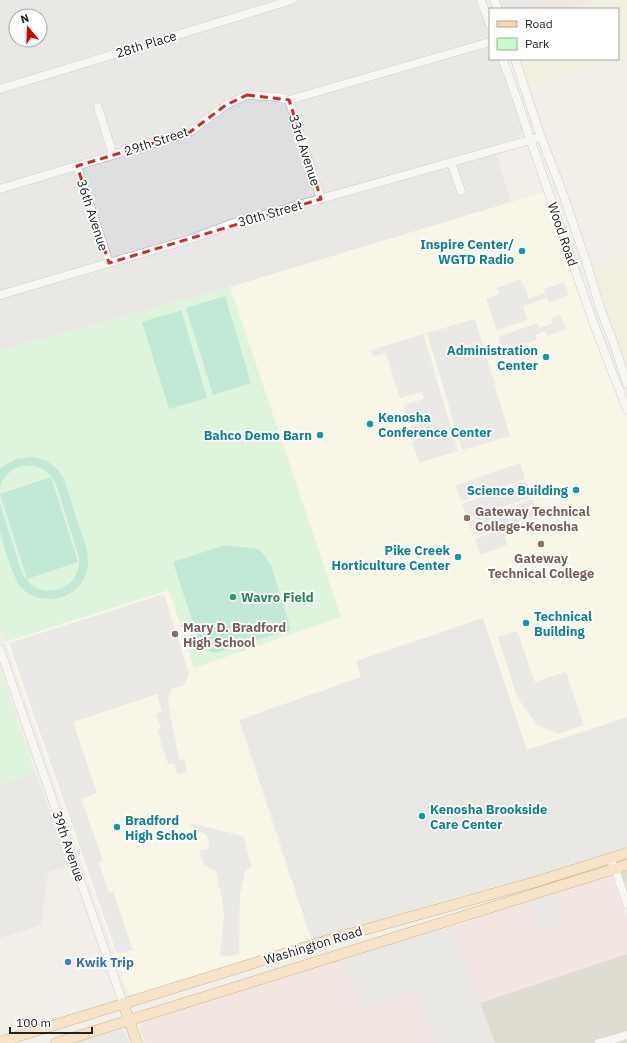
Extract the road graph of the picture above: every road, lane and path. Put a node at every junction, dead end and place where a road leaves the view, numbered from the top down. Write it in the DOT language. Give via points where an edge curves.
graph roads {
  1 [pos="292,0"];
  2 [pos="482,0"];
  3 [pos="489,22"];
  4 [pos="489,42"];
  5 [pos="502,60"];
  6 [pos="515,60"];
  7 [pos="0,89"];
  8 [pos="289,100"];
  9 [pos="98,107"];
  10 [pos="541,137"];
  11 [pos="530,140"];
  12 [pos="113,155"];
  13 [pos="451,162"];
  14 [pos="77,166"];
  15 [pos="0,189"];
  16 [pos="461,191"];
  17 [pos="321,199"];
  18 [pos="109,263"];
  19 [pos="0,295"];
  20 [pos="627,384"];
  21 [pos="627,409"];
  22 [pos="0,649"];
  23 [pos="627,854"];
  24 [pos="610,859"];
  25 [pos="627,865"];
  26 [pos="615,869"];
  27 [pos="574,870"];
  28 [pos="578,881"];
  29 [pos="627,904"];
  30 [pos="229,971"];
  31 [pos="190,1001"];
  32 [pos="123,1003"];
  33 [pos="129,1020"];
  34 [pos="627,1035"];
  35 [pos="0,1042"];
  36 [pos="56,1043"];
  37 [pos="137,1043"];
  38 [pos="600,1043"];
  1 -- 7 [label="street, 28th Place"];
  2 -- 3 [label="street"];
  4 -- 8 [label="street, 29th Street"];
  5 -- 11 [label="street, Wood Road" via="520,103"];
  6 -- 10 [label="street, Wood Road"];
  8 -- 12 [label="street, 29th Street" via="248,95 226,105 190,132"];
  8 -- 17 [label="street, 33rd Avenue"];
  9 -- 12 [label="street"];
  10 -- 11 [label="street, 30th Street"];
  10 -- 20 [label="street, Wood Road" via="562,191"];
  11 -- 13 [label="street, 30th Street"];
  11 -- 21 [label="street, Wood Road"];
  12 -- 14 [label="street, 29th Street"];
  13 -- 16 [label="street"];
  13 -- 17 [label="street, 30th Street"];
  14 -- 15 [label="street, 29th Street"];
  14 -- 18 [label="street, 36th Avenue"];
  17 -- 18 [label="street, 30th Street"];
  18 -- 19 [label="street, 30th Street"];
  22 -- 32 [label="street, 39th Avenue"];
  23 -- 24 [label="main road, Washington Road"];
  24 -- 26 [label="street"];
  24 -- 27 [label="main road, Washington Road"];
  25 -- 26 [label="main road, Washington Road"];
  26 -- 28 [label="main road, Washington Road"];
  26 -- 29 [label="street"];
  27 -- 28 [label="main road"];
  27 -- 30 [label="main road, Washington Road" via="430,910"];
  28 -- 31 [label="main road, Washington Road"];
  30 -- 31 [label="main road" via="231,977 228,983 201,992"];
  30 -- 32 [label="main road, Washington Road"];
  31 -- 33 [label="main road, Washington Road"];
  32 -- 33 [label="main road, 39th Avenue"];
  32 -- 35 [label="main road, Washington Road"];
  33 -- 36 [label="main road, Washington Road"];
  33 -- 37 [label="main road, 39th Avenue"];
  34 -- 38 [label="street"];
}
